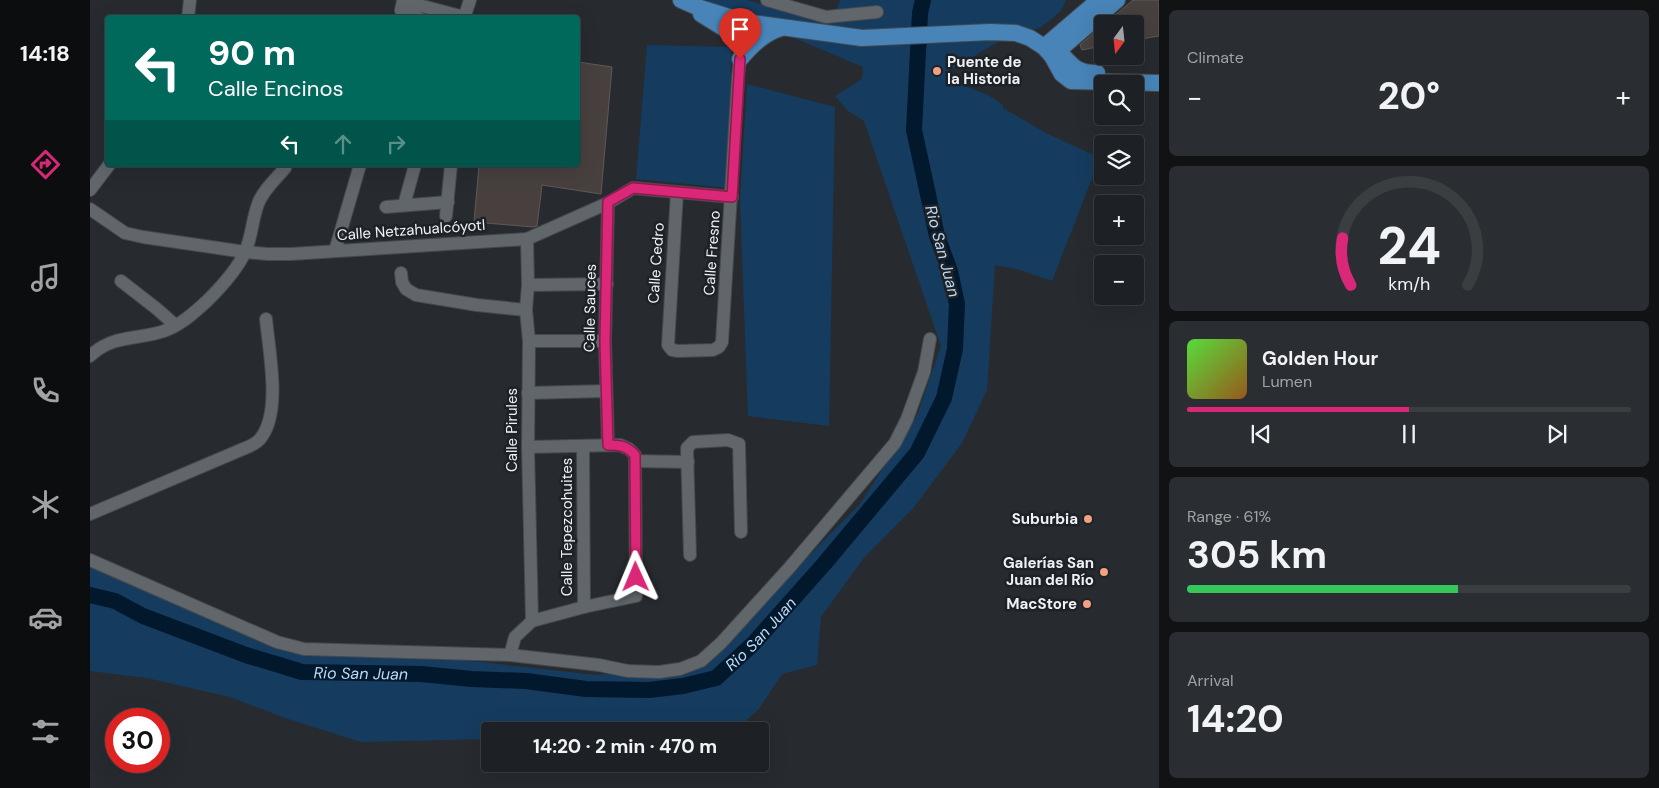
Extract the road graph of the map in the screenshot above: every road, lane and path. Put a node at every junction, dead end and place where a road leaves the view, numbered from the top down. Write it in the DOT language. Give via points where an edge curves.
graph roads {
  1 [pos="190,0"];
  2 [pos="470,0"];
  3 [pos="688,0"];
  4 [pos="767,0"];
  5 [pos="1099,0"];
  6 [pos="1117,0"];
  7 [pos="877,12"];
  8 [pos="188,15"];
  9 [pos="412,15"];
  10 [pos="451,15"];
  11 [pos="459,15"];
  12 [pos="745,19"];
  13 [pos="781,28"];
  14 [pos="990,30"];
  15 [pos="1032,34"];
  16 [pos="1069,34"];
  17 [pos="861,35"];
  18 [pos="743,40"];
  19 [pos="1052,54"];
  20 [pos="740,59"];
  21 [pos="1159,73"];
  22 [pos="1091,74"];
  23 [pos="1159,83"];
  24 [pos="108,167"];
  25 [pos="284,167"];
  26 [pos="359,167"];
  27 [pos="414,167"];
  28 [pos="451,167"];
  29 [pos="90,190"];
  30 [pos="677,192"];
  31 [pos="732,197"];
  32 [pos="448,202"];
  33 [pos="608,202"];
  34 [pos="404,205"];
  35 [pos="386,207"];
  36 [pos="90,209"];
  37 [pos="446,216"];
  38 [pos="527,239"];
  39 [pos="335,251"];
  40 [pos="245,252"];
  41 [pos="400,273"];
  42 [pos="121,281"];
  43 [pos="607,284"];
  44 [pos="528,285"];
  45 [pos="526,310"];
  46 [pos="266,319"];
  47 [pos="175,325"];
  48 [pos="930,338"];
  49 [pos="528,341"];
  50 [pos="605,341"];
  51 [pos="722,342"];
  52 [pos="90,356"];
  53 [pos="606,391"];
  54 [pos="528,392"];
  55 [pos="608,445"];
  56 [pos="583,446"];
  57 [pos="528,447"];
  58 [pos="635,458"];
  59 [pos="688,462"];
  60 [pos="90,514"];
  61 [pos="742,532"];
  62 [pos="690,555"];
  63 [pos="90,560"];
  64 [pos="584,607"];
  65 [pos="532,621"];
  66 [pos="510,655"];
  1 -- 8 [label="street"];
  2 -- 11 [label="street"];
  3 -- 12 [label="main road"];
  3 -- 18 [label="main road" via="694,11"];
  4 -- 7 [label="street" via="826,17"];
  5 -- 16 [label="main road"];
  6 -- 16 [label="main road"];
  9 -- 10 [label="street" via="401,10 402,1"];
  12 -- 13 [label="main road"];
  12 -- 17 [label="main road"];
  12 -- 18 [label="street, Calle Fresno"];
  13 -- 17 [label="main road"];
  13 -- 20 [label="main road" via="755,43"];
  14 -- 15 [label="main road" via="1020,29"];
  14 -- 17 [label="main road"];
  14 -- 19 [label="main road" via="1030,38"];
  15 -- 16 [label="main road"];
  15 -- 19 [label="main road"];
  16 -- 19 [label="main road"];
  16 -- 22 [label="main road" via="1076,62"];
  18 -- 20 [label="street, Calle Fresno"];
  19 -- 22 [label="main road" via="1081,72"];
  19 -- 23 [label="main road" via="1062,74 1071,81"];
  20 -- 31 [label="street, Calle Fresno"];
  21 -- 22 [label="main road"];
  24 -- 29 [label="street"];
  25 -- 40 [label="street" via="258,204"];
  26 -- 39 [label="street"];
  27 -- 34 [label="street"];
  28 -- 32 [label="street"];
  30 -- 31 [label="street, Calle Netzahualcóyotl"];
  30 -- 33 [label="street, Calle Netzahualcóyotl" via="633,188"];
  30 -- 51 [label="street, Calle Cedro" via="668,345 678,351 713,350"];
  31 -- 51 [label="street, Calle Fresno"];
  32 -- 34 [label="street"];
  32 -- 37 [label="street"];
  33 -- 38 [label="street, Calle Netzahualcóyotl"];
  33 -- 43 [label="street, Calle Sauces"];
  34 -- 35 [label="street"];
  36 -- 40 [label="street, Calle Netzahualcóyotl" via="124,233"];
  38 -- 39 [label="street, Calle Netzahualcóyotl"];
  38 -- 44 [label="street, Calle Pirules"];
  39 -- 40 [label="street, Calle Netzahualcóyotl" via="291,254"];
  40 -- 47 [label="street" via="209,298"];
  41 -- 45 [label="street" via="406,290 416,295"];
  42 -- 47 [label="street"];
  43 -- 44 [label="street"];
  43 -- 50 [label="street, Calle Sauces"];
  44 -- 45 [label="street, Calle Pirules"];
  45 -- 49 [label="street, Calle Pirules"];
  46 -- 60 [label="street" via="273,397 269,424 259,441"];
  47 -- 52 [label="street" via="164,331 108,344"];
  48 -- 66 [label="street" via="924,372 895,443 790,567 701,661 659,672"];
  49 -- 50 [label="street"];
  49 -- 54 [label="street, Calle Pirules"];
  50 -- 53 [label="street, Calle Sauces"];
  53 -- 54 [label="street"];
  53 -- 55 [label="street, Calle Sauces"];
  54 -- 57 [label="street, Calle Pirules"];
  55 -- 56 [label="street"];
  55 -- 58 [label="street" via="629,449"];
  56 -- 57 [label="street"];
  56 -- 64 [label="street, Calle Tepezcohuites"];
  57 -- 65 [label="street, Calle Pirules"];
  58 -- 59 [label="street"];
  58 -- 64 [label="street" via="636,596"];
  59 -- 61 [label="street" via="688,448 693,442 728,440 739,444"];
  59 -- 62 [label="street"];
  63 -- 66 [label="street" via="277,642 304,649"];
  64 -- 65 [label="street"];
  65 -- 66 [label="street" via="515,637"];
}
